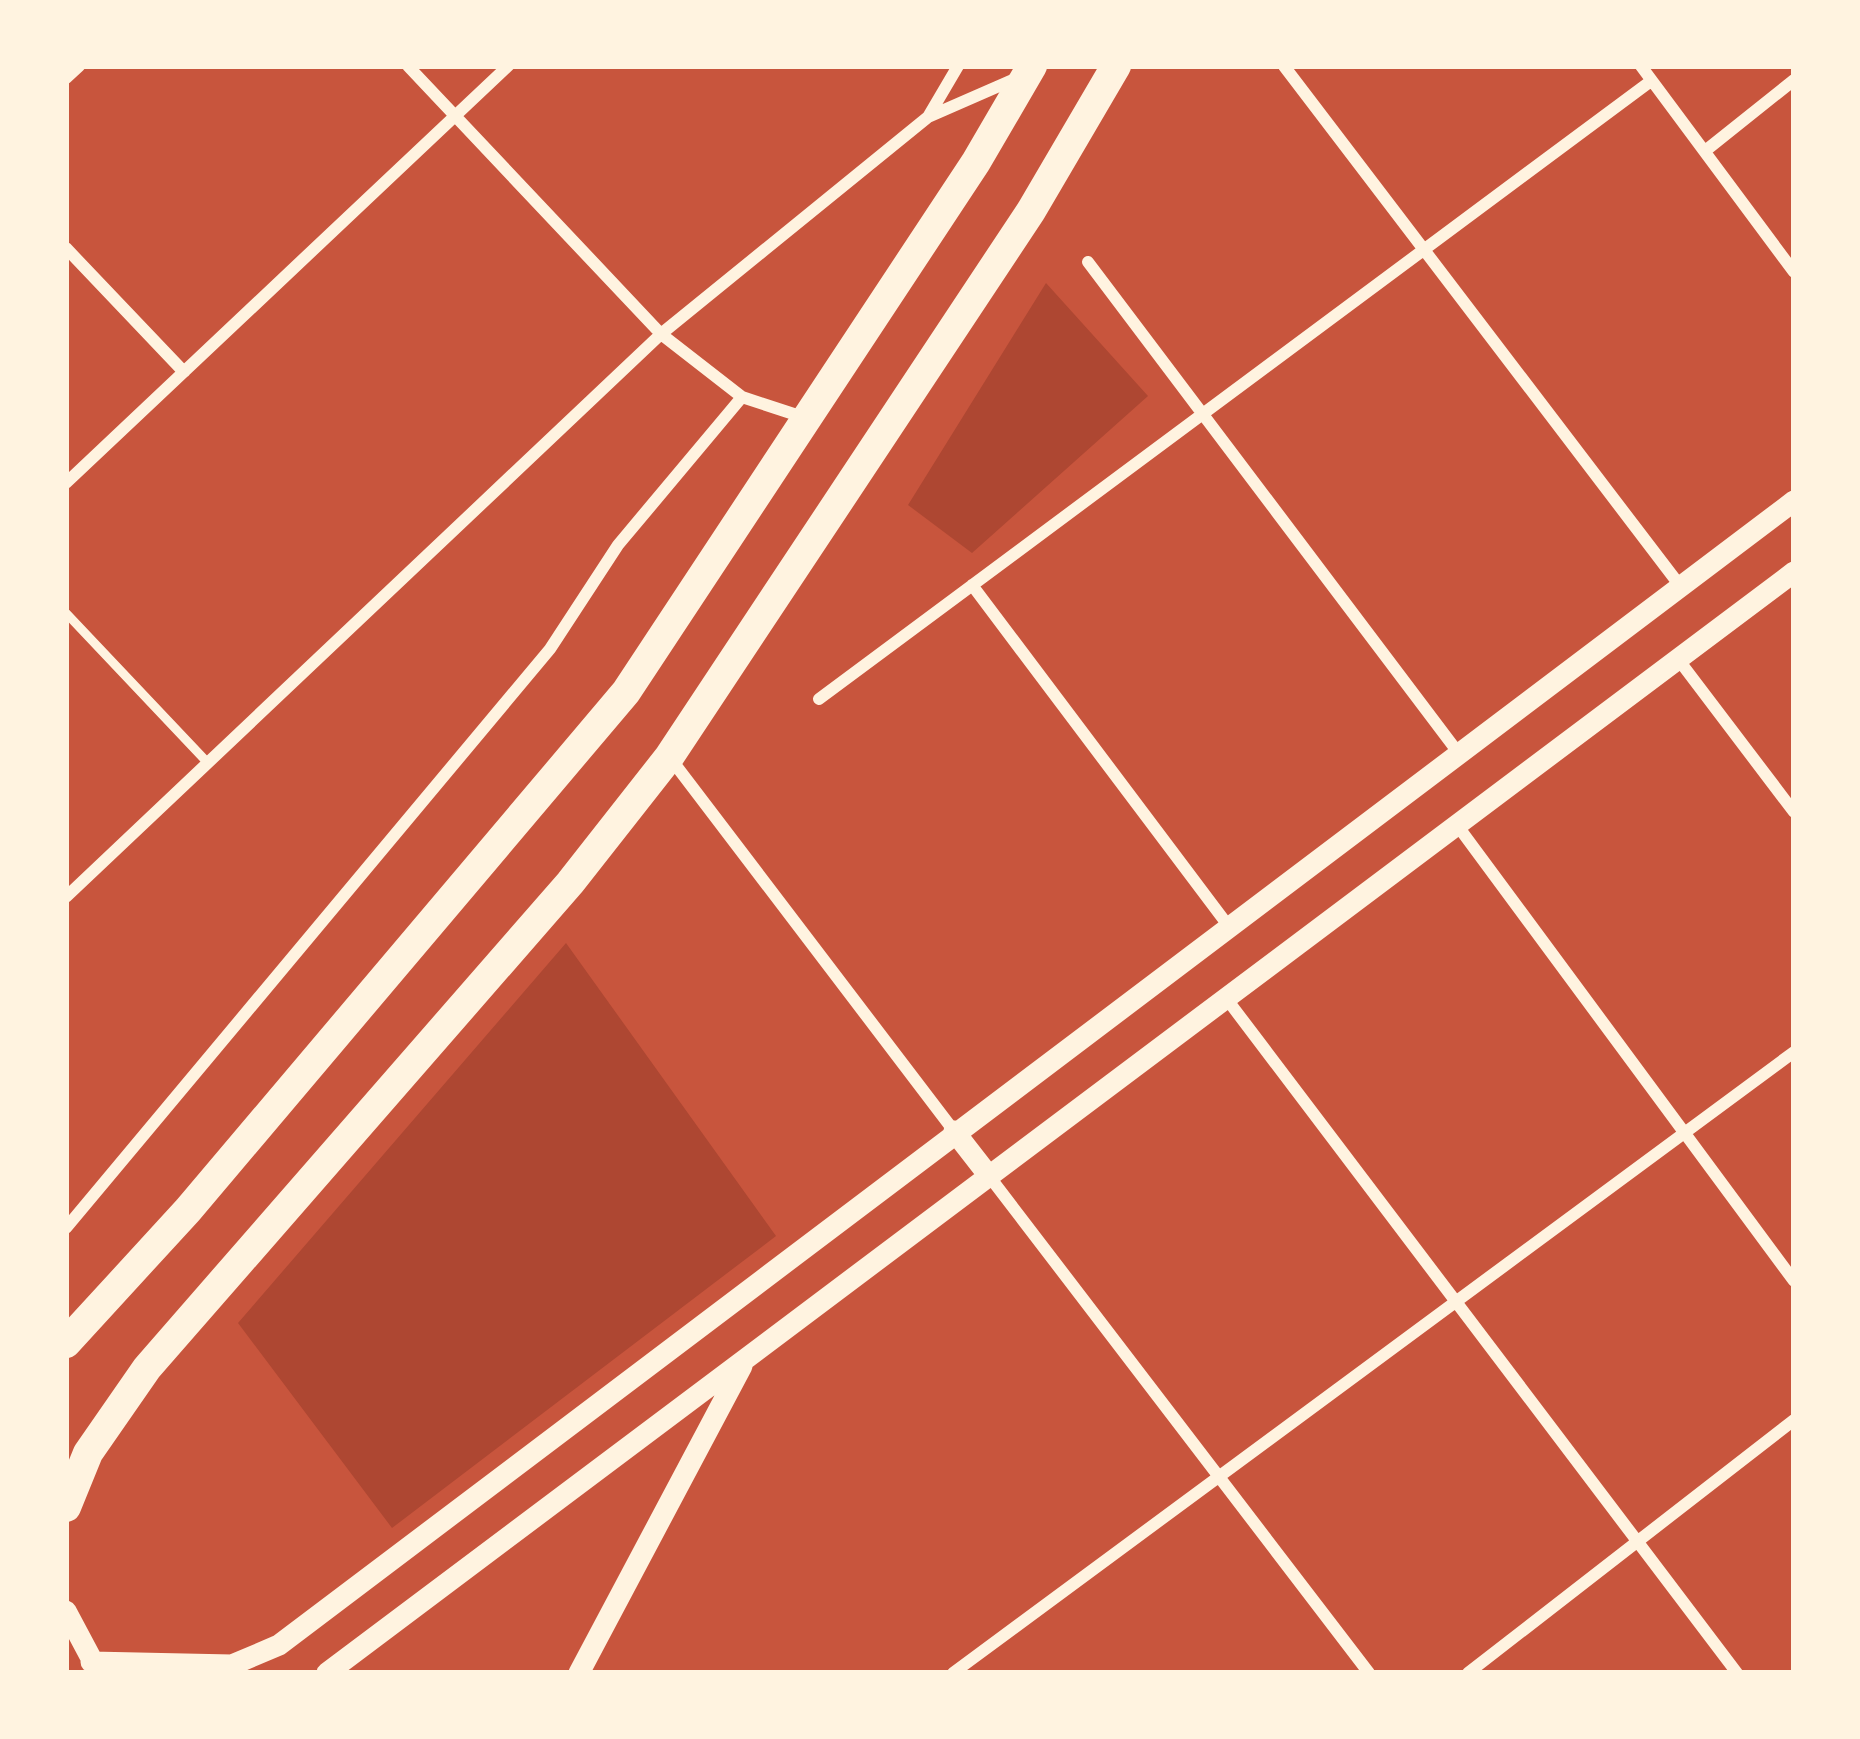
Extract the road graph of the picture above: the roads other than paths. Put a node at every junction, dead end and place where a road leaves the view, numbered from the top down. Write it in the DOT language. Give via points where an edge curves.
graph roads {
  1 [pos="79,66"];
  2 [pos="408,66"];
  3 [pos="508,66"];
  4 [pos="958,66"];
  5 [pos="1116,66"];
  6 [pos="1284,66"];
  7 [pos="1640,66"];
  8 [pos="1029,70"];
  9 [pos="66,78"];
  10 [pos="1794,80"];
  11 [pos="1652,81"];
  12 [pos="455,116"];
  13 [pos="928,117"];
  14 [pos="1705,151"];
  15 [pos="66,248"];
  16 [pos="1424,250"];
  17 [pos="1088,262"];
  18 [pos="1794,272"];
  19 [pos="661,334"];
  20 [pos="184,372"];
  21 [pos="742,397"];
  22 [pos="1203,414"];
  23 [pos="806,418"];
  24 [pos="66,483"];
  25 [pos="1794,502"];
  26 [pos="1794,572"];
  27 [pos="973,585"];
  28 [pos="1681,587"];
  29 [pos="66,613"];
  30 [pos="1678,659"];
  31 [pos="819,699"];
  32 [pos="1460,755"];
  33 [pos="669,757"];
  34 [pos="208,763"];
  35 [pos="1794,812"];
  36 [pos="1457,824"];
  37 [pos="66,897"];
  38 [pos="1231,928"];
  39 [pos="1226,998"];
  40 [pos="1794,1052"];
  41 [pos="953,1131"];
  42 [pos="1686,1134"];
  43 [pos="989,1176"];
  44 [pos="66,1228"];
  45 [pos="1794,1281"];
  46 [pos="1456,1302"];
  47 [pos="66,1343"];
  48 [pos="745,1360"];
  49 [pos="1794,1420"];
  50 [pos="1220,1477"];
  51 [pos="66,1507"];
  52 [pos="1637,1541"];
  53 [pos="66,1611"];
  54 [pos="95,1668"];
  55 [pos="327,1673"];
  56 [pos="579,1673"];
  57 [pos="953,1673"];
  58 [pos="1370,1673"];
  59 [pos="1468,1673"];
  60 [pos="1737,1673"];
  1 -- 9 [label="street"];
  2 -- 12 [label="street"];
  3 -- 12 [label="street"];
  4 -- 13 [label="street"];
  5 -- 33 [label="main road" via="1031,211"];
  6 -- 16 [label="street"];
  7 -- 11 [label="street"];
  8 -- 13 [label="street"];
  8 -- 23 [label="main road"];
  10 -- 14 [label="street"];
  11 -- 14 [label="street"];
  11 -- 16 [label="street"];
  12 -- 19 [label="street"];
  12 -- 20 [label="street"];
  13 -- 19 [label="street"];
  14 -- 18 [label="street"];
  15 -- 20 [label="street"];
  16 -- 22 [label="street"];
  16 -- 28 [label="street"];
  17 -- 22 [label="street"];
  19 -- 21 [label="street"];
  19 -- 34 [label="street"];
  20 -- 24 [label="street"];
  21 -- 23 [label="street"];
  21 -- 44 [label="street" via="618,545 550,649"];
  22 -- 27 [label="street"];
  22 -- 32 [label="street"];
  23 -- 47 [label="main road" via="626,692"];
  25 -- 28 [label="street"];
  26 -- 30 [label="street"];
  27 -- 31 [label="street"];
  27 -- 38 [label="street"];
  28 -- 32 [label="street"];
  29 -- 34 [label="lane"];
  30 -- 35 [label="street"];
  30 -- 36 [label="street"];
  32 -- 38 [label="street"];
  33 -- 41 [label="street"];
  33 -- 51 [label="main road" via="570,883 147,1368 88,1453"];
  34 -- 37 [label="street"];
  36 -- 39 [label="street"];
  36 -- 42 [label="street"];
  38 -- 41 [label="street"];
  39 -- 43 [label="street"];
  39 -- 46 [label="street"];
  40 -- 42 [label="street"];
  41 -- 43 [label="street"];
  41 -- 54 [label="street" via="279,1645 232,1665"];
  42 -- 45 [label="street"];
  42 -- 46 [label="street"];
  43 -- 48 [label="street"];
  43 -- 50 [label="street"];
  46 -- 50 [label="street"];
  46 -- 52 [label="street"];
  48 -- 55 [label="street"];
  48 -- 56 [label="street"];
  49 -- 52 [label="street"];
  50 -- 57 [label="street"];
  50 -- 58 [label="street"];
  52 -- 59 [label="street"];
  52 -- 60 [label="street"];
  53 -- 54 [label="street"];
}
